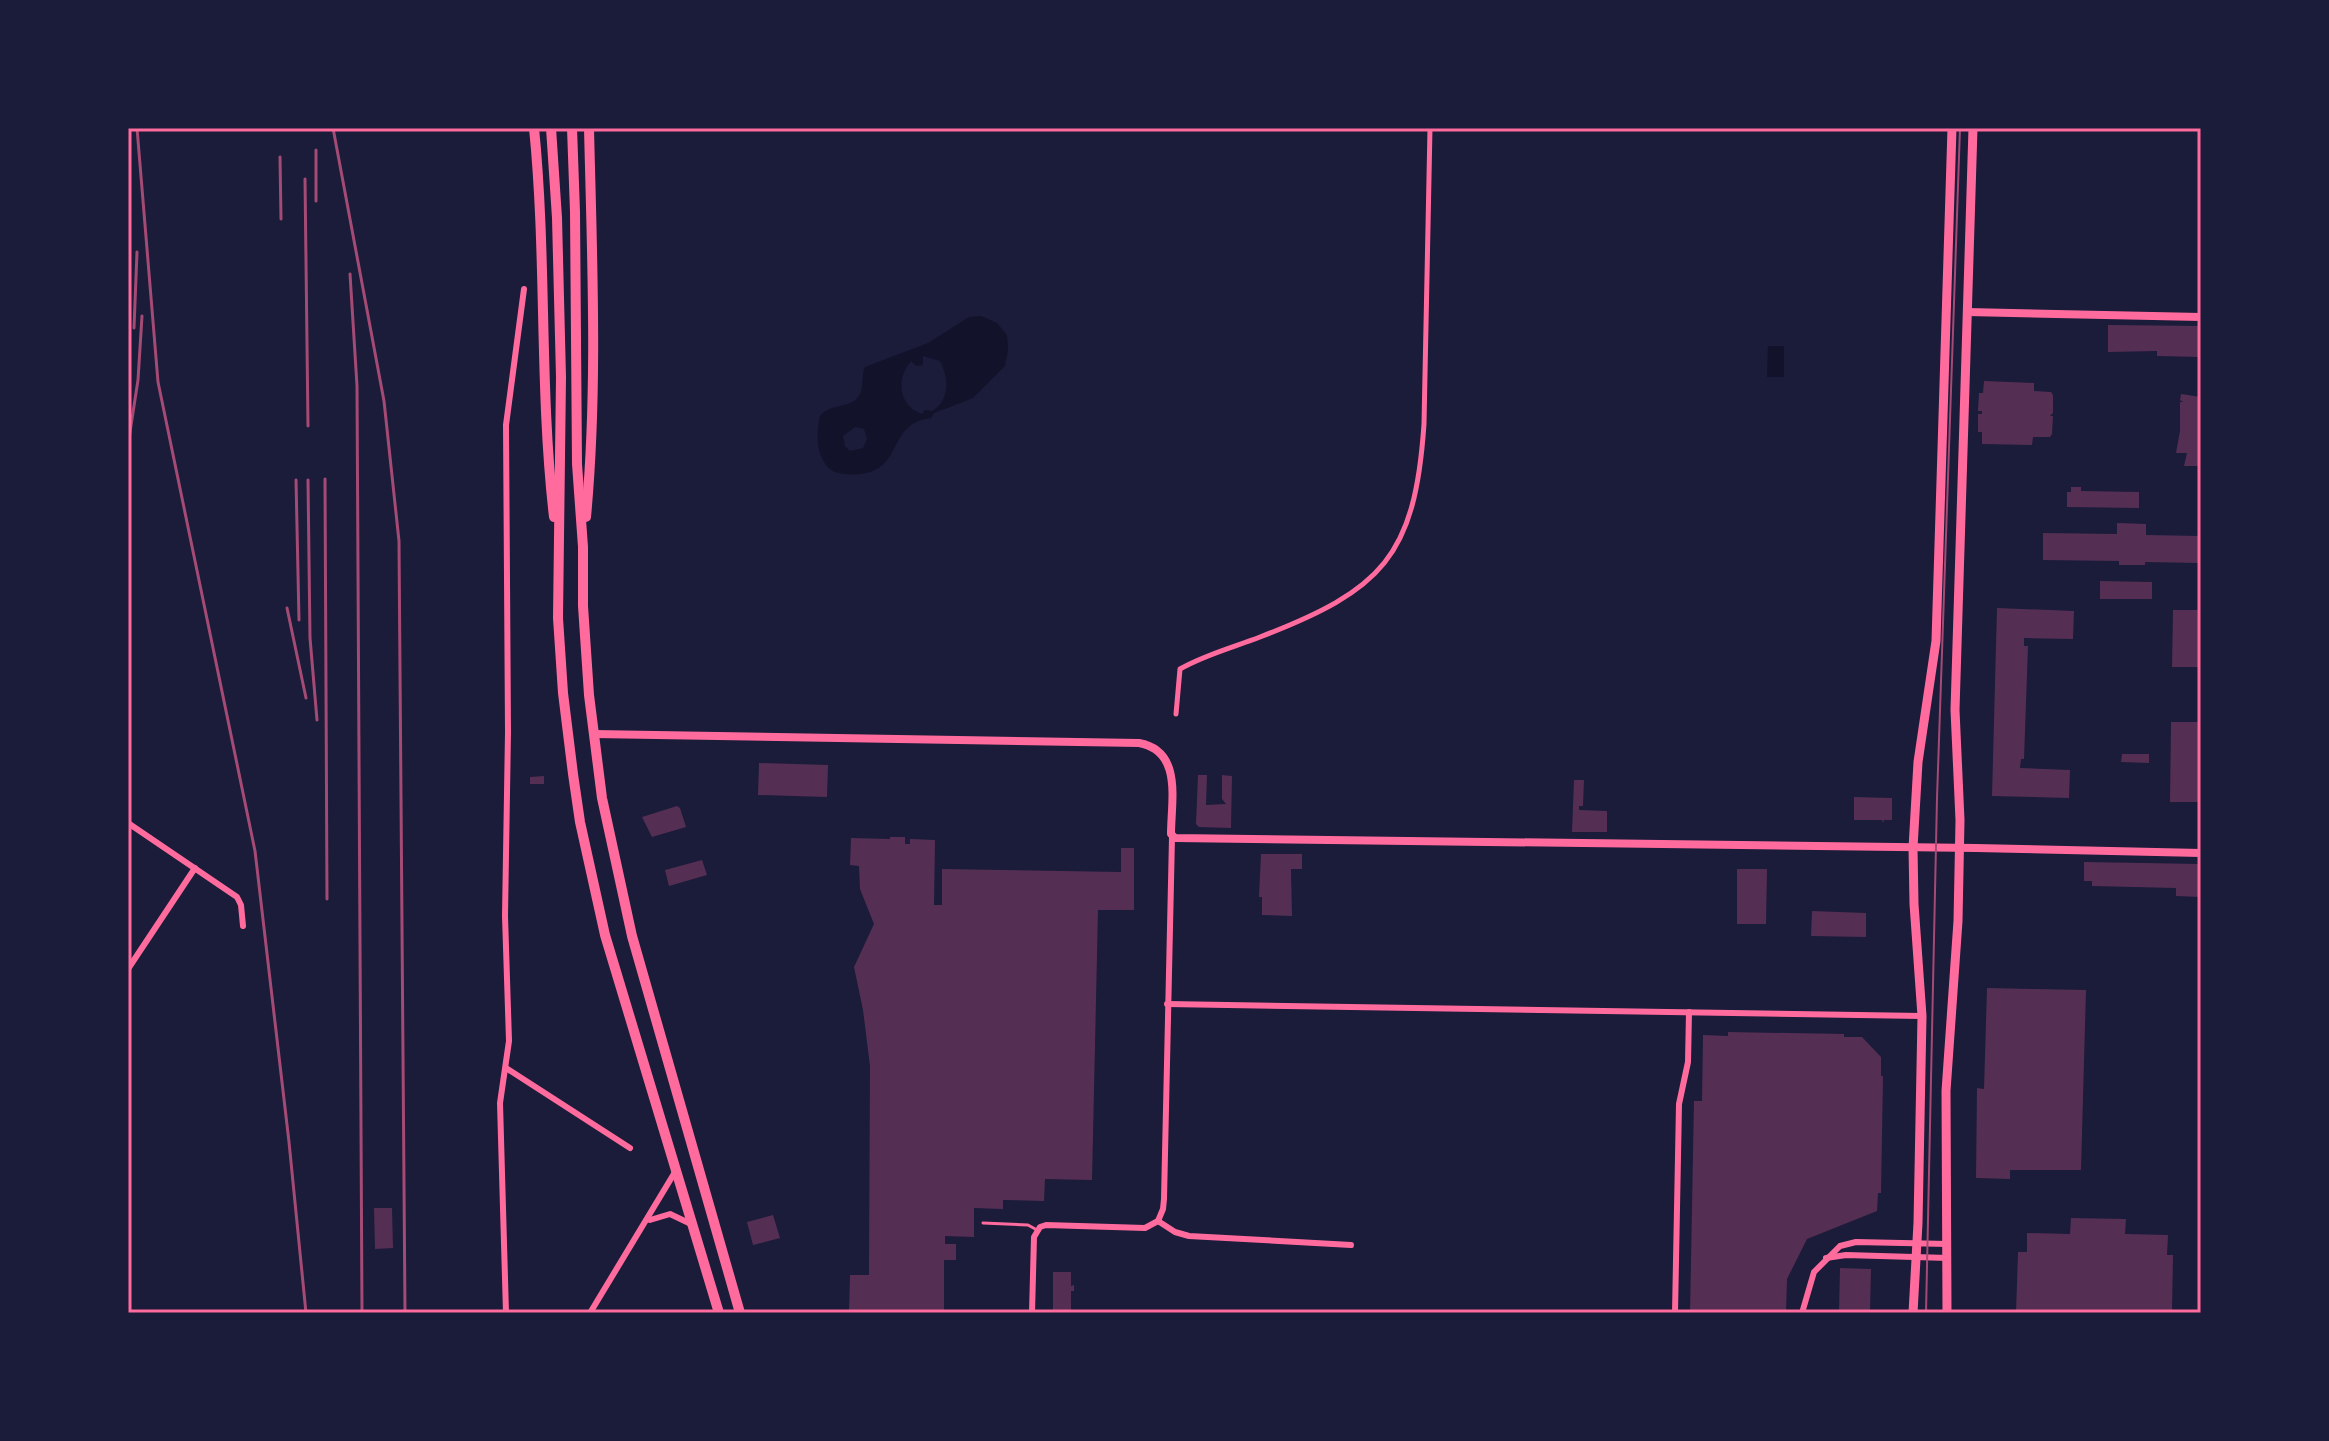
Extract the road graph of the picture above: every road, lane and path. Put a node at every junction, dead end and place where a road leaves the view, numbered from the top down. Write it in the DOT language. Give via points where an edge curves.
graph roads {
  1 [pos="534,128"];
  2 [pos="589,128"];
  3 [pos="1430,128"];
  4 [pos="1952,128"];
  5 [pos="1973,128"];
  6 [pos="551,130"];
  7 [pos="572,130"];
  8 [pos="524,289"];
  9 [pos="1967,312"];
  10 [pos="2201,317"];
  11 [pos="557,547"];
  12 [pos="583,547"];
  13 [pos="1176,714"];
  14 [pos="594,734"];
  15 [pos="128,823"];
  16 [pos="1172,837"];
  17 [pos="1913,848"];
  18 [pos="1960,848"];
  19 [pos="2201,853"];
  20 [pos="195,868"];
  21 [pos="243,926"];
  22 [pos="128,969"];
  23 [pos="1167,1004"];
  24 [pos="1689,1012"];
  25 [pos="1922,1016"];
  26 [pos="506,1068"];
  27 [pos="630,1148"];
  28 [pos="676,1168"];
  29 [pos="1158,1221"];
  30 [pos="647,1222"];
  31 [pos="983,1223"];
  32 [pos="694,1227"];
  33 [pos="1037,1230"];
  34 [pos="1917,1243"];
  35 [pos="1948,1244"];
  36 [pos="1351,1245"];
  37 [pos="1826,1258"];
  38 [pos="1916,1258"];
  39 [pos="1948,1258"];
  40 [pos="506,1313"];
  41 [pos="590,1313"];
  42 [pos="719,1313"];
  43 [pos="740,1313"];
  44 [pos="1032,1313"];
  45 [pos="1675,1313"];
  46 [pos="1802,1313"];
  47 [pos="1913,1313"];
  48 [pos="1947,1313"];
  1 -- 11 [label="main road" via="548,468"];
  2 -- 12 [label="main road" via="591,466"];
  3 -- 13 [label="street" via="1424,424 1408,522 1382,567 1353,593 1299,622 1180,669"];
  4 -- 17 [label="main road" via="1936,641 1918,762"];
  5 -- 9 [label="main road"];
  6 -- 11 [label="main road" via="561,377"];
  7 -- 12 [label="main road"];
  8 -- 26 [label="street" via="506,425"];
  9 -- 10 [label="street"];
  9 -- 18 [label="main road" via="1955,710"];
  11 -- 28 [label="main road" via="563,693 580,822 609,948"];
  12 -- 14 [label="main road"];
  14 -- 16 [label="street" via="1139,743 1162,753 1171,772"];
  14 -- 43 [label="main road" via="621,897"];
  15 -- 20 [label="street"];
  16 -- 17 [label="street"];
  16 -- 23 [label="street"];
  17 -- 18 [label="street"];
  17 -- 25 [label="main road"];
  18 -- 19 [label="street"];
  18 -- 35 [label="main road" via="1947,1063"];
  20 -- 21 [label="street" via="237,897"];
  20 -- 22 [label="street"];
  23 -- 24 [label="street"];
  23 -- 29 [label="street" via="1163,1209"];
  24 -- 25 [label="street"];
  24 -- 45 [label="street" via="1688,1062 1679,1104"];
  25 -- 34 [label="main road"];
  26 -- 27 [label="street"];
  26 -- 40 [label="street" via="500,1103"];
  28 -- 30 [label="street"];
  28 -- 32 [label="main road"];
  29 -- 33 [label="street" via="1145,1228 1046,1225"];
  29 -- 36 [label="street" via="1189,1236"];
  30 -- 32 [label="street" via="670,1214"];
  30 -- 41 [label="street"];
  31 -- 33 [label="lane"];
  32 -- 42 [label="main road"];
  33 -- 44 [label="street"];
  34 -- 35 [label="street"];
  34 -- 37 [label="street" via="1847,1243"];
  34 -- 38 [label="main road"];
  35 -- 39 [label="main road"];
  37 -- 38 [label="street"];
  37 -- 46 [label="street" via="1812,1276"];
  38 -- 39 [label="street"];
  38 -- 47 [label="main road"];
  39 -- 48 [label="main road"];
}
